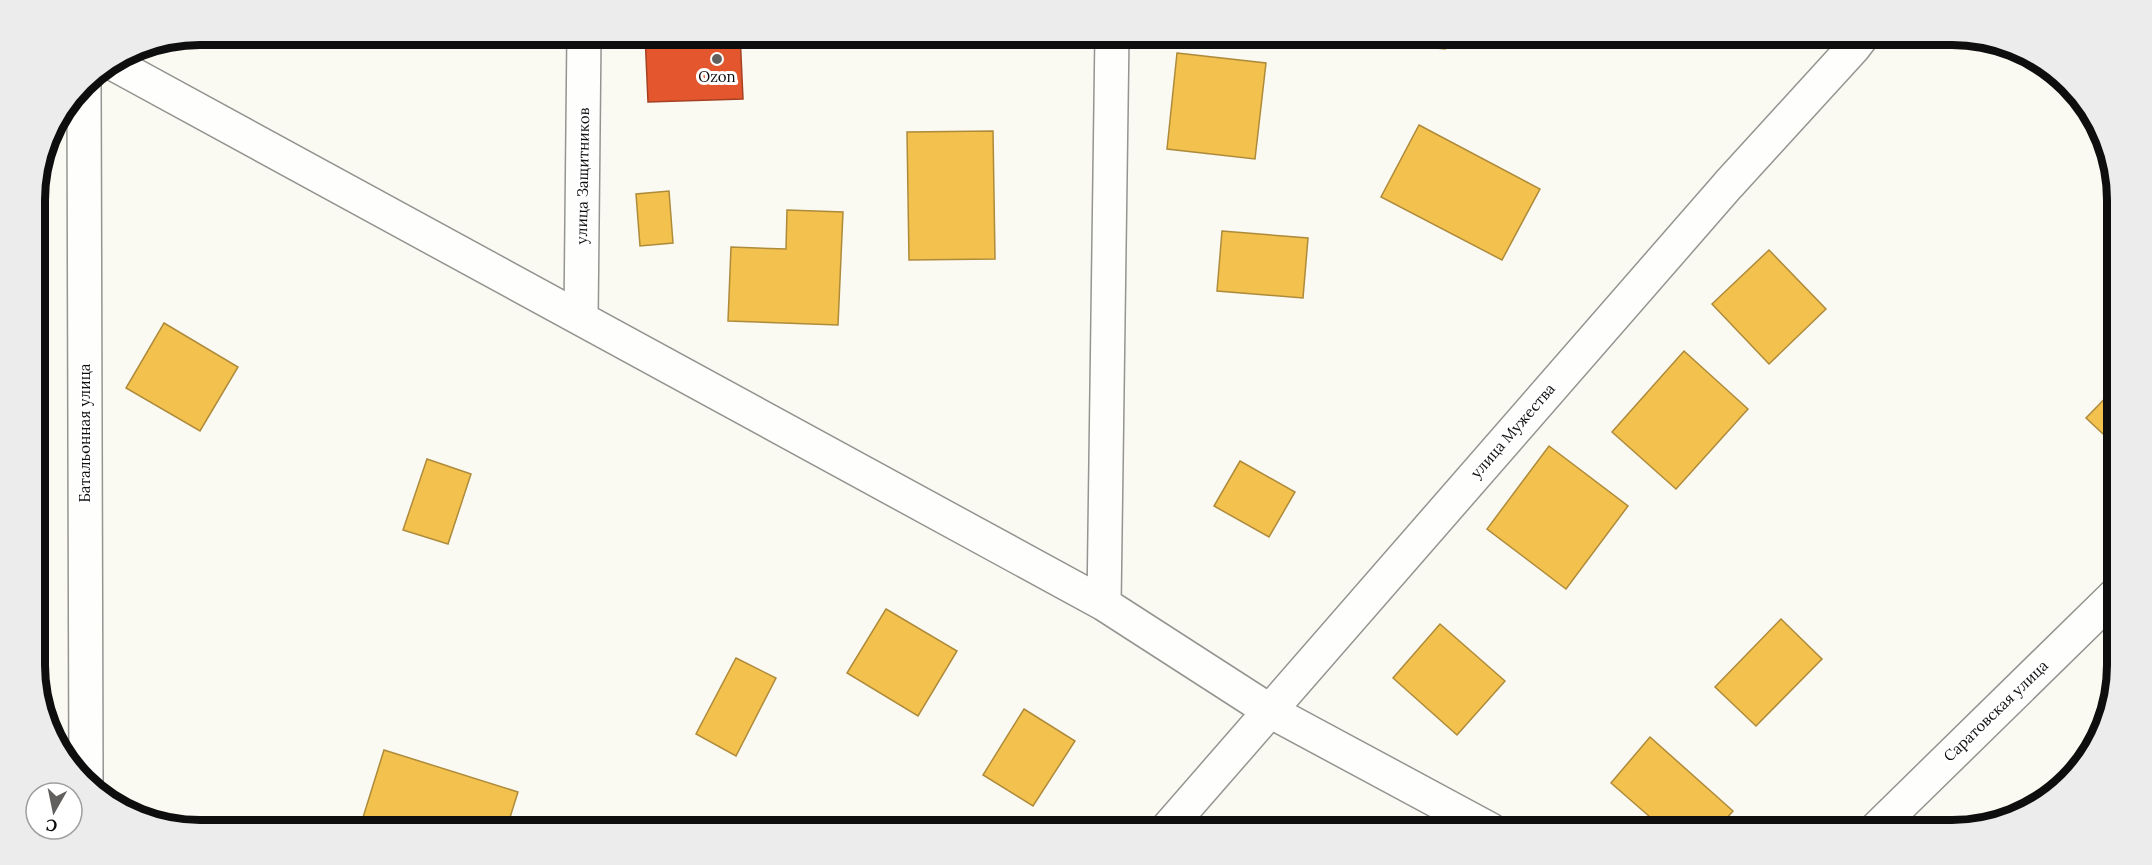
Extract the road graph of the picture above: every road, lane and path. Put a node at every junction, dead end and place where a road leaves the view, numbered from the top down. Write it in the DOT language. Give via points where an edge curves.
graph roads {
  1 [pos="585,45"];
  2 [pos="1112,45"];
  3 [pos="1855,45"];
  4 [pos="120,67"];
  5 [pos="84,97"];
  6 [pos="581,318"];
  7 [pos="2107,603"];
  8 [pos="1104,604"];
  9 [pos="1270,711"];
  10 [pos="86,770"];
  11 [pos="1175,820"];
  12 [pos="1472,820"];
  13 [pos="1885,820"];
  1 -- 6 [label="street, улица Защитников"];
  2 -- 8 [label="street"];
  3 -- 9 [label="street, улица Мужества" via="1720,194"];
  4 -- 6 [label="street"];
  5 -- 10 [label="street, Батальонная улица"];
  6 -- 8 [label="street"];
  7 -- 13 [label="street, Саратовская улица"];
  8 -- 9 [label="street"];
  9 -- 11 [label="street, улица Мужества"];
  9 -- 12 [label="street"];
}
